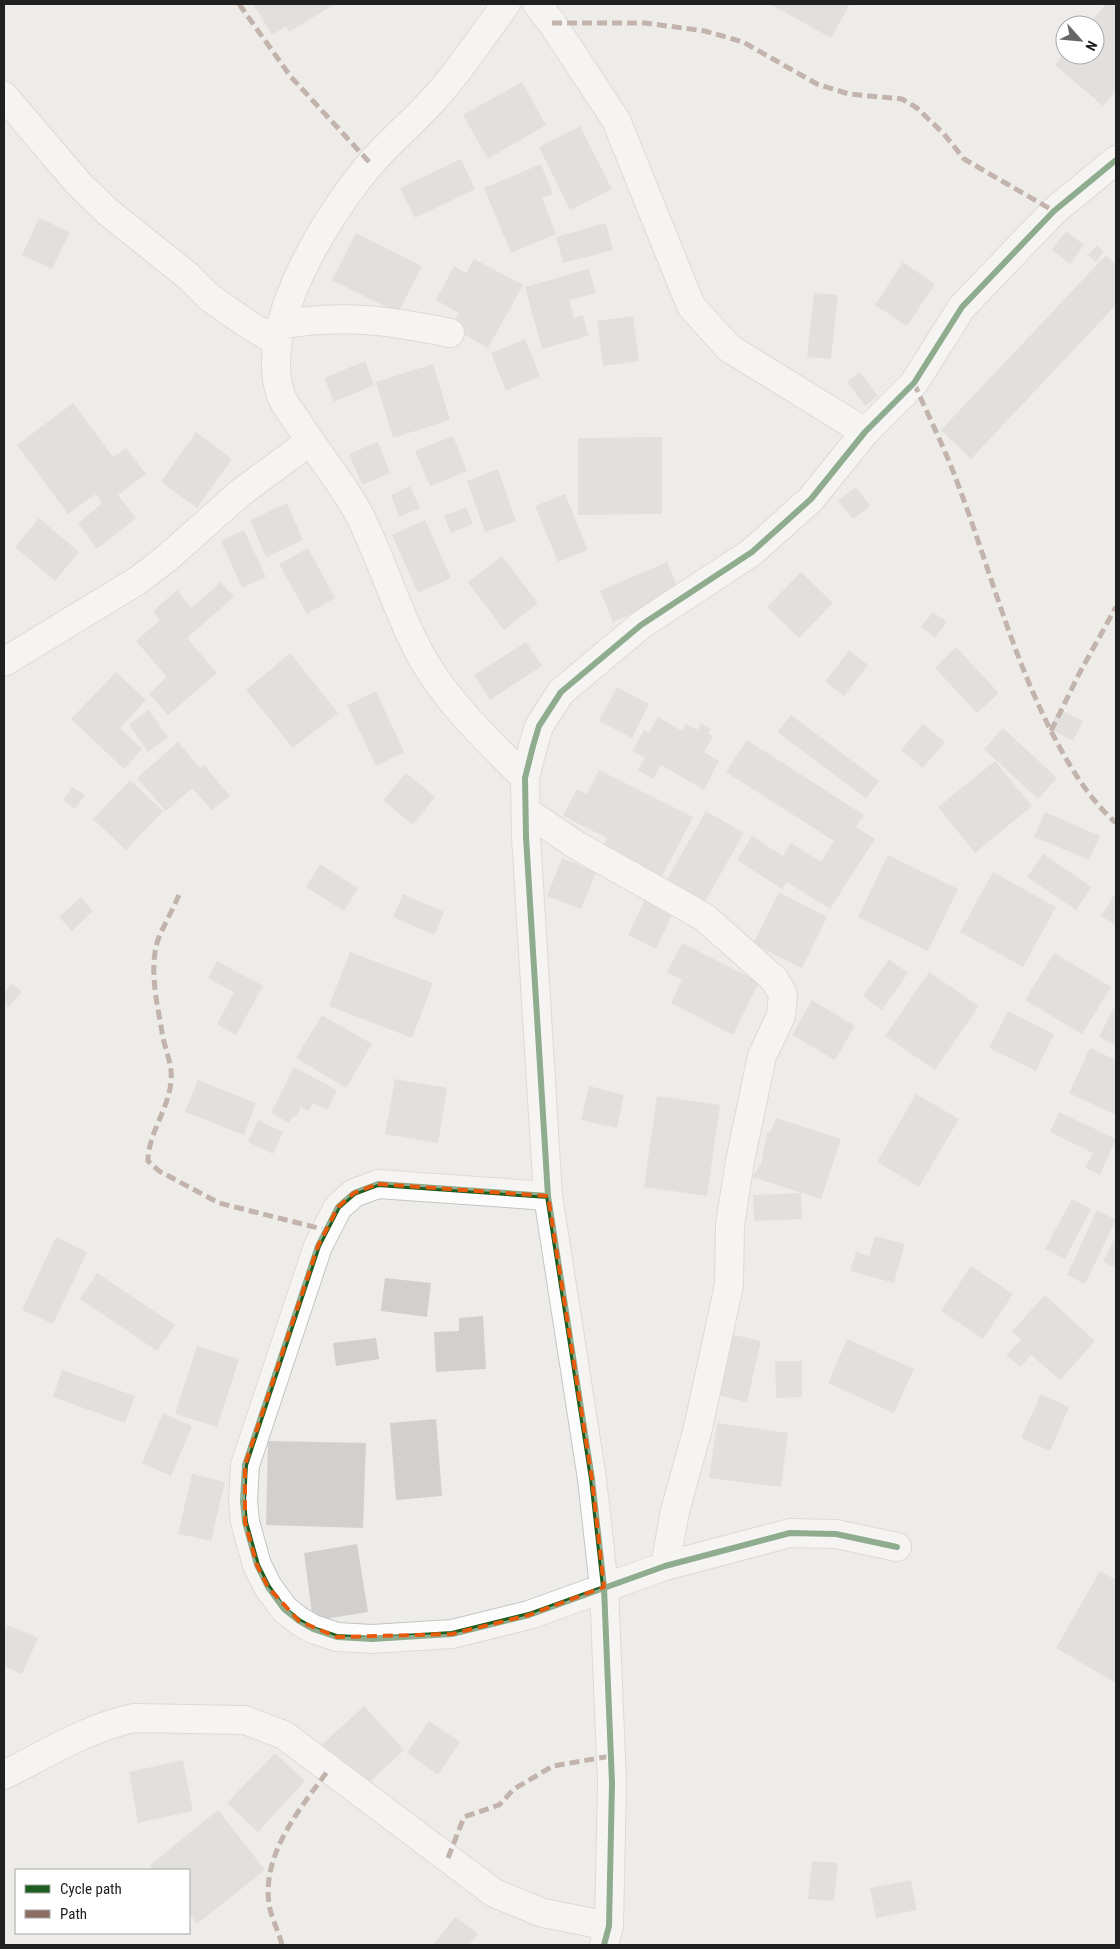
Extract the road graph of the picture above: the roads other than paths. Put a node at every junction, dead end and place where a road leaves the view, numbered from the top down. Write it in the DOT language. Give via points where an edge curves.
graph roads {
  1 [pos="506,4"];
  2 [pos="536,4"];
  3 [pos="4,96"];
  4 [pos="1116,160"];
  5 [pos="450,333"];
  6 [pos="279,334"];
  7 [pos="865,432"];
  8 [pos="309,442"];
  9 [pos="4,662"];
  10 [pos="525,778"];
  11 [pos="526,811"];
  12 [pos="548,1196"];
  13 [pos="897,1547"];
  14 [pos="665,1566"];
  15 [pos="604,1587"];
  16 [pos="4,1775"];
  17 [pos="606,1936"];
  1 -- 6 [label="street" via="443,89 371,164 336,210 306,261"];
  2 -- 7 [label="street" via="616,120 691,306 730,348"];
  3 -- 6 [label="street" via="79,184 108,212 188,276 209,297 246,323"];
  4 -- 7 [label="street" via="1054,211 962,307 914,382"];
  5 -- 6 [label="street" via="385,320 341,318 315,319"];
  6 -- 8 [label="street" via="276,358 280,395"];
  7 -- 10 [label="street" via="811,499 752,552 641,625 561,692 539,726"];
  8 -- 9 [label="street" via="240,493 137,581"];
  8 -- 10 [label="street" via="359,514 412,639 435,677 461,712"];
  10 -- 11 [label="street"];
  11 -- 12 [label="street"];
  11 -- 14 [label="street" via="576,845 704,916 774,979 783,994 781,1016 762,1056 740,1161 730,1225 729,1286"];
  12 -- 15 [label="street" via="592,1479"];
  12 -- 15 [label="street" via="378,1184 354,1193 338,1207 318,1246 245,1465 245,1522 257,1564 284,1609 312,1629 337,1637 372,1639 452,1634 529,1615"];
  13 -- 14 [label="street" via="836,1534 790,1533"];
  14 -- 15 [label="street"];
  15 -- 17 [label="street" via="612,1783"];
  16 -- 17 [label="street" via="96,1728 116,1722 134,1718 244,1720 284,1735 494,1893"];
}
